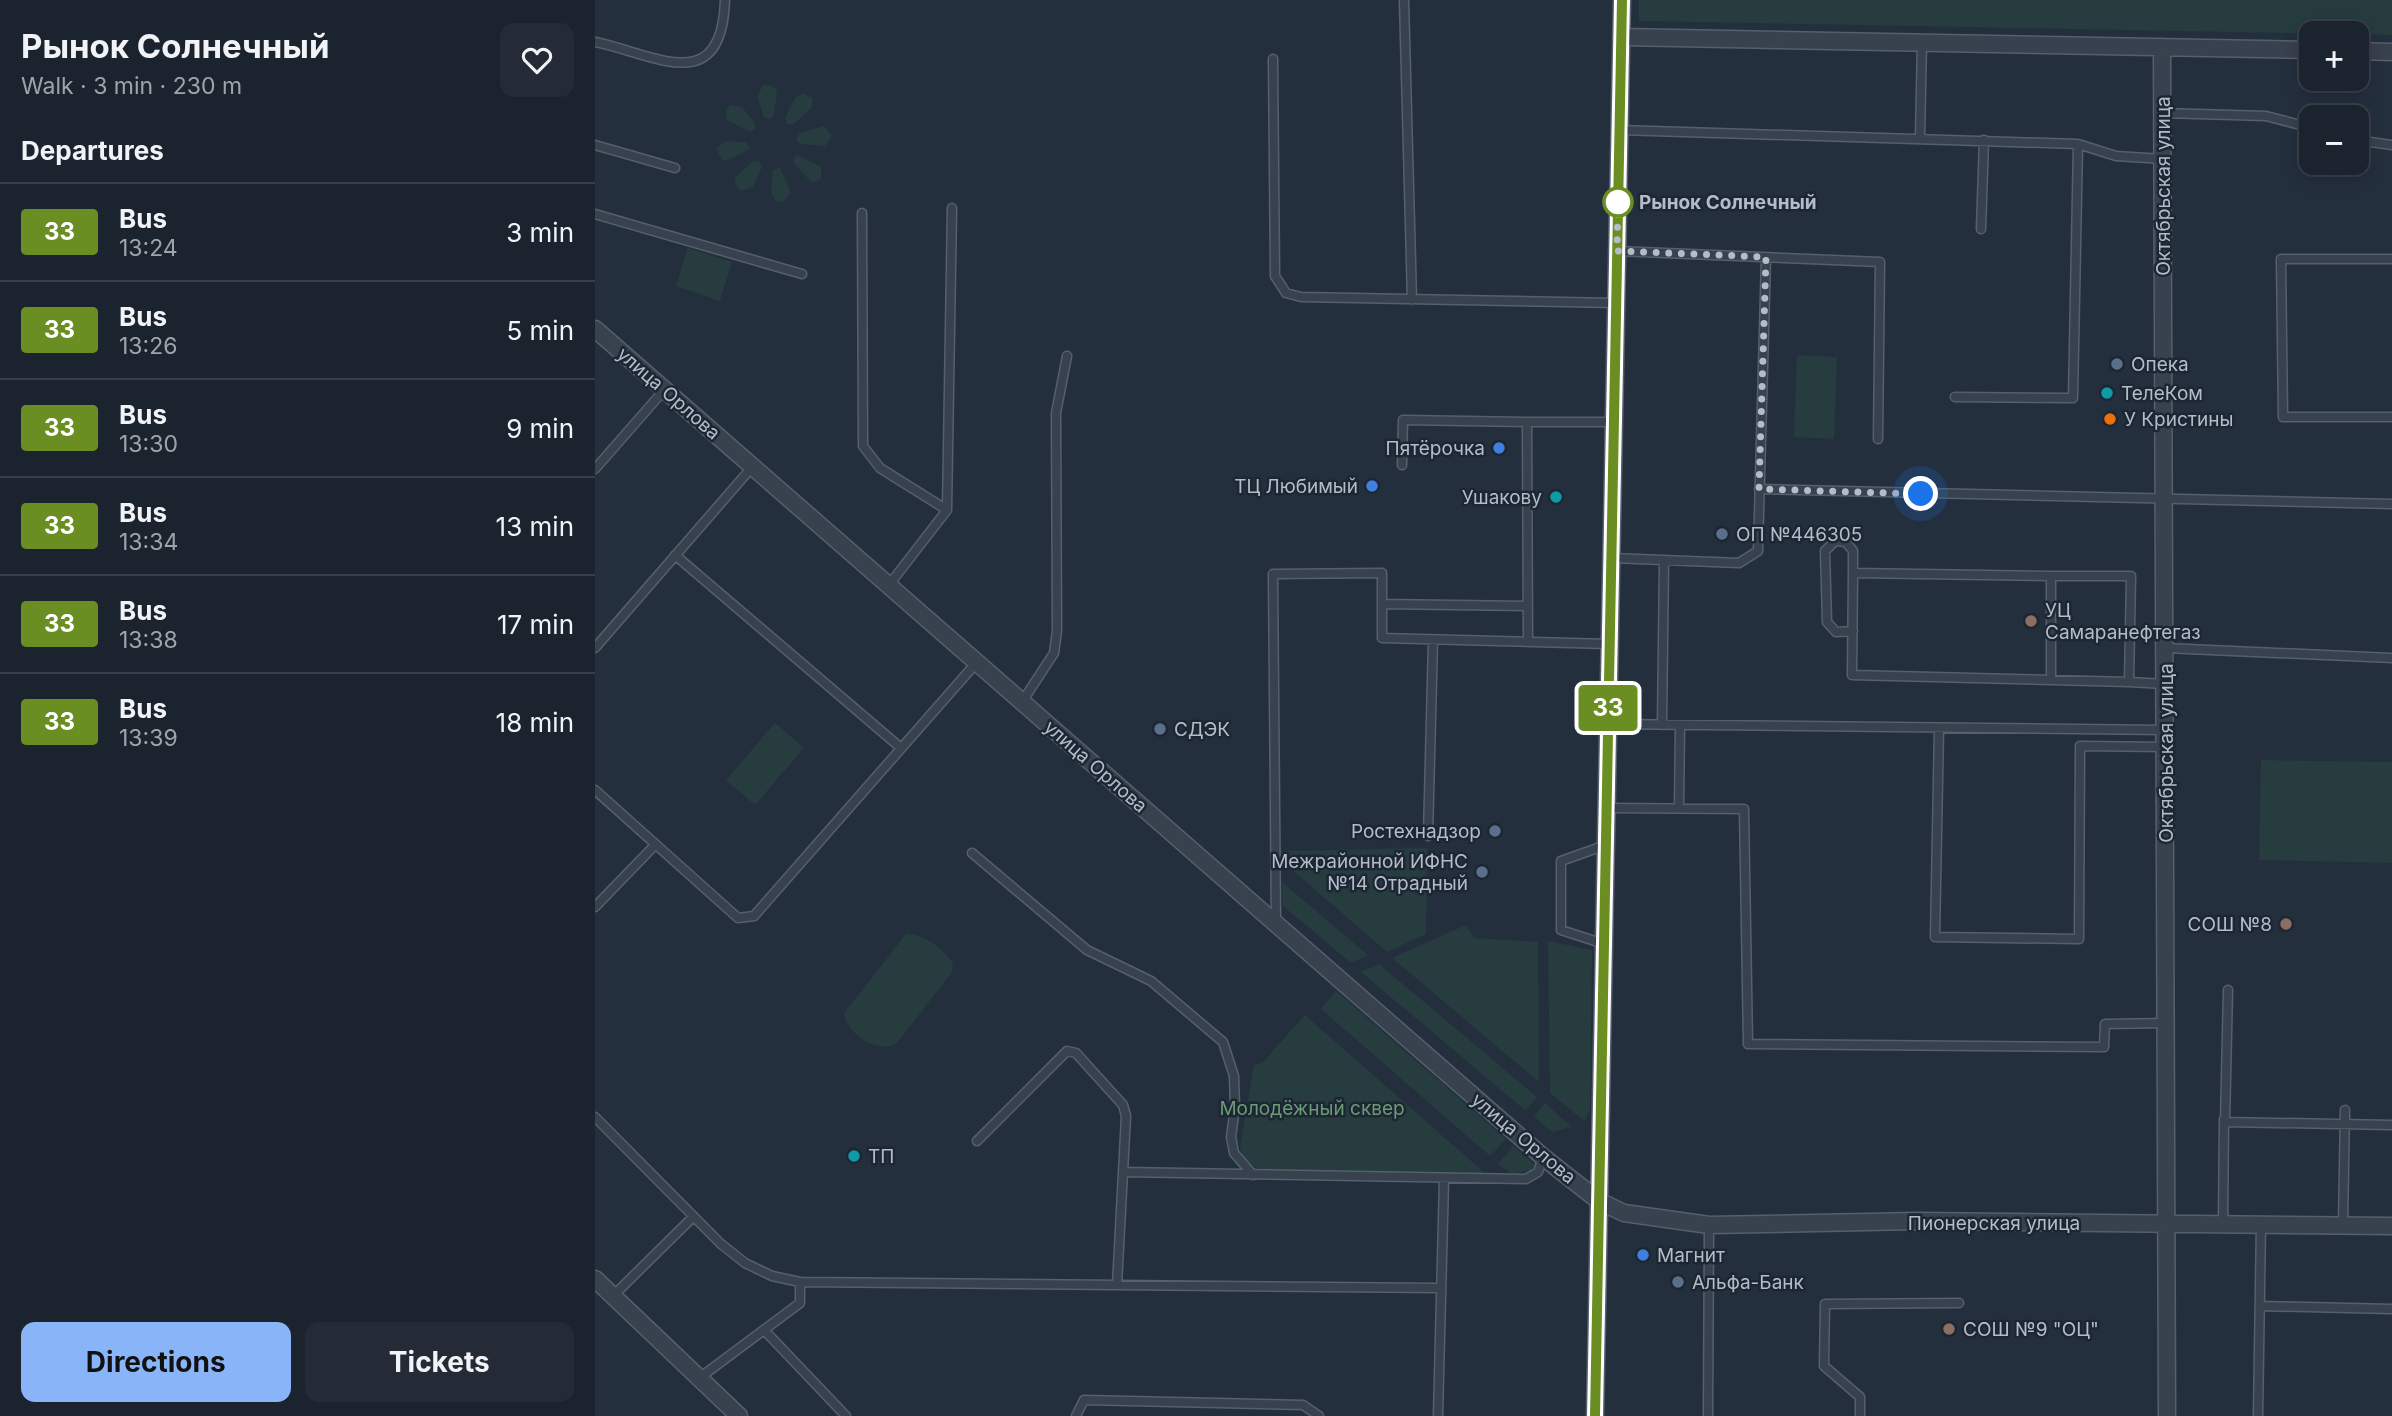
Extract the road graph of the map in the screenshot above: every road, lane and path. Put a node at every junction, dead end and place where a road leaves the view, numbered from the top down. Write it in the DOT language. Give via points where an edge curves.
graph roads {
  1 [pos="725,0"];
  2 [pos="1404,0"];
  3 [pos="1622,0"];
  4 [pos="1621,37"];
  5 [pos="1923,41"];
  6 [pos="595,42"];
  7 [pos="2162,47"];
  8 [pos="2299,50"];
  9 [pos="2369,51"];
  10 [pos="2392,52"];
  11 [pos="1273,59"];
  12 [pos="2162,113"];
  13 [pos="2299,125"];
  14 [pos="1619,130"];
  15 [pos="1920,137"];
  16 [pos="1984,140"];
  17 [pos="2369,142"];
  18 [pos="2078,144"];
  19 [pos="595,145"];
  20 [pos="2392,145"];
  21 [pos="2163,159"];
  22 [pos="675,168"];
  23 [pos="951,208"];
  24 [pos="862,213"];
  25 [pos="595,214"];
  26 [pos="1981,229"];
  27 [pos="1617,251"];
  28 [pos="1766,257"];
  29 [pos="2392,259"];
  30 [pos="802,274"];
  31 [pos="1412,300"];
  32 [pos="1614,303"];
  33 [pos="595,329"];
  34 [pos="1067,356"];
  35 [pos="665,389"];
  36 [pos="1955,397"];
  37 [pos="2392,417"];
  38 [pos="1527,422"];
  39 [pos="1612,422"];
  40 [pos="1878,439"];
  41 [pos="1402,465"];
  42 [pos="753,466"];
  43 [pos="595,468"];
  44 [pos="1759,489"];
  45 [pos="2164,500"];
  46 [pos="2392,503"];
  47 [pos="947,510"];
  48 [pos="675,555"];
  49 [pos="1612,558"];
  50 [pos="1664,561"];
  51 [pos="1853,573"];
  52 [pos="2050,576"];
  53 [pos="889,585"];
  54 [pos="1382,604"];
  55 [pos="1527,606"];
  56 [pos="1853,632"];
  57 [pos="1433,639"];
  58 [pos="1528,642"];
  59 [pos="1609,644"];
  60 [pos="595,648"];
  61 [pos="2165,648"];
  62 [pos="2392,658"];
  63 [pos="977,662"];
  64 [pos="2051,679"];
  65 [pos="2129,682"];
  66 [pos="2166,684"];
  67 [pos="1023,702"];
  68 [pos="1608,724"];
  69 [pos="1662,725"];
  70 [pos="1680,726"];
  71 [pos="1939,728"];
  72 [pos="2166,730"];
  73 [pos="2166,747"];
  74 [pos="901,748"];
  75 [pos="595,790"];
  76 [pos="1607,808"];
  77 [pos="1679,808"];
  78 [pos="1427,836"];
  79 [pos="655,845"];
  80 [pos="1606,845"];
  81 [pos="972,853"];
  82 [pos="595,907"];
  83 [pos="1276,923"];
  84 [pos="1604,944"];
  85 [pos="2228,990"];
  86 [pos="2168,1023"];
  87 [pos="2346,1110"];
  88 [pos="595,1116"];
  89 [pos="2224,1119"];
  90 [pos="2345,1125"];
  91 [pos="2392,1125"];
  92 [pos="977,1141"];
  93 [pos="1543,1157"];
  94 [pos="1123,1172"];
  95 [pos="1253,1175"];
  96 [pos="1444,1180"];
  97 [pos="1599,1201"];
  98 [pos="693,1217"];
  99 [pos="2169,1224"];
  100 [pos="2223,1224"];
  101 [pos="2261,1224"];
  102 [pos="1709,1225"];
  103 [pos="2343,1225"];
  104 [pos="2392,1226"];
  105 [pos="595,1279"];
  106 [pos="800,1282"];
  107 [pos="1117,1285"];
  108 [pos="1439,1288"];
  109 [pos="612,1297"];
  110 [pos="1959,1303"];
  111 [pos="2260,1306"];
  112 [pos="2392,1309"];
  113 [pos="765,1331"];
  114 [pos="698,1379"];
  115 [pos="739,1416"];
  116 [pos="846,1416"];
  117 [pos="1076,1416"];
  118 [pos="1319,1416"];
  119 [pos="1438,1416"];
  120 [pos="1595,1416"];
  121 [pos="1708,1416"];
  122 [pos="1860,1416"];
  123 [pos="2167,1416"];
  124 [pos="2258,1416"];
  1 -- 6 [label="lane" via="717,40 698,62 667,63"];
  2 -- 31 [label="lane"];
  3 -- 4 [label="street"];
  4 -- 5 [label="street"];
  4 -- 14 [label="street"];
  5 -- 7 [label="street"];
  5 -- 15 [label="lane"];
  7 -- 8 [label="street"];
  7 -- 12 [label="street, Октябрьская улица"];
  9 -- 10 [label="street"];
  11 -- 31 [label="lane" via="1275,276 1280,288 1301,297"];
  12 -- 13 [label="lane" via="2266,116"];
  12 -- 21 [label="street, Октябрьская улица"];
  14 -- 15 [label="lane"];
  14 -- 27 [label="street"];
  15 -- 16 [label="lane"];
  16 -- 18 [label="lane"];
  16 -- 26 [label="lane"];
  17 -- 20 [label="lane"];
  18 -- 21 [label="lane" via="2116,156"];
  18 -- 36 [label="lane" via="2073,398"];
  19 -- 22 [label="lane"];
  21 -- 45 [label="street, Октябрьская улица"];
  23 -- 47 [label="lane"];
  24 -- 47 [label="lane" via="863,446 880,468"];
  25 -- 30 [label="lane"];
  27 -- 28 [label="lane"];
  27 -- 32 [label="street"];
  28 -- 40 [label="lane" via="1880,262"];
  28 -- 44 [label="lane"];
  29 -- 37 [label="lane" via="2281,259 2283,417"];
  31 -- 32 [label="lane"];
  32 -- 39 [label="street"];
  33 -- 35 [label="street, улица Орлова"];
  34 -- 67 [label="lane" via="1056,414 1057,631 1054,653"];
  35 -- 42 [label="street, улица Орлова"];
  35 -- 43 [label="lane"];
  38 -- 39 [label="lane"];
  38 -- 41 [label="lane" via="1403,420"];
  38 -- 55 [label="lane"];
  39 -- 49 [label="street"];
  42 -- 48 [label="lane"];
  42 -- 53 [label="street, улица Орлова"];
  44 -- 45 [label="lane"];
  44 -- 50 [label="lane" via="1758,551 1739,563"];
  45 -- 46 [label="lane"];
  45 -- 61 [label="street, Октябрьская улица"];
  47 -- 53 [label="lane"];
  48 -- 60 [label="lane"];
  48 -- 74 [label="lane"];
  49 -- 50 [label="lane"];
  49 -- 59 [label="street"];
  50 -- 69 [label="lane"];
  51 -- 52 [label="lane"];
  51 -- 56 [label="lane"];
  51 -- 56 [label="lane" via="1853,551 1846,542 1835,541 1825,551 1827,622 1836,632"];
  52 -- 64 [label="lane"];
  52 -- 65 [label="lane" via="2131,576"];
  53 -- 63 [label="street, улица Орлова"];
  54 -- 55 [label="lane"];
  54 -- 57 [label="lane" via="1382,638"];
  54 -- 83 [label="lane" via="1382,573 1273,574"];
  55 -- 58 [label="lane"];
  56 -- 64 [label="lane" via="1852,675"];
  57 -- 58 [label="lane"];
  57 -- 78 [label="lane"];
  58 -- 59 [label="lane"];
  59 -- 68 [label="street"];
  61 -- 62 [label="lane"];
  61 -- 66 [label="street, Октябрьская улица"];
  63 -- 67 [label="street, улица Орлова"];
  63 -- 74 [label="lane"];
  64 -- 65 [label="lane"];
  65 -- 66 [label="lane"];
  66 -- 72 [label="street, Октябрьская улица"];
  67 -- 83 [label="street, улица Орлова"];
  68 -- 69 [label="lane"];
  68 -- 76 [label="street"];
  69 -- 70 [label="lane"];
  70 -- 71 [label="lane"];
  70 -- 77 [label="lane"];
  71 -- 72 [label="lane"];
  71 -- 73 [label="lane" via="1935,937 2079,939 2080,746"];
  72 -- 73 [label="street, Октябрьская улица"];
  73 -- 86 [label="street, Октябрьская улица"];
  74 -- 79 [label="lane" via="754,916 738,918"];
  75 -- 79 [label="lane"];
  76 -- 77 [label="lane"];
  76 -- 80 [label="street"];
  77 -- 86 [label="lane" via="1744,809 1748,1044 2104,1047 2105,1024"];
  79 -- 82 [label="lane"];
  80 -- 84 [label="street"];
  80 -- 84 [label="lane" via="1561,861 1561,930"];
  81 -- 95 [label="lane" via="1087,950 1151,981 1223,1042 1234,1076 1234,1153"];
  83 -- 93 [label="street, улица Орлова"];
  84 -- 97 [label="street"];
  85 -- 89 [label="lane"];
  86 -- 99 [label="street, Октябрьская улица"];
  87 -- 90 [label="lane"];
  88 -- 98 [label="lane"];
  89 -- 90 [label="lane" via="2229,1124"];
  89 -- 100 [label="lane"];
  90 -- 91 [label="lane"];
  90 -- 103 [label="lane"];
  92 -- 94 [label="lane" via="1067,1051 1076,1053 1123,1105"];
  93 -- 96 [label="lane" via="1538,1172 1526,1179"];
  93 -- 97 [label="street, улица Орлова"];
  94 -- 95 [label="lane"];
  94 -- 107 [label="lane"];
  95 -- 96 [label="lane"];
  96 -- 108 [label="lane"];
  97 -- 102 [label="street, Пионерская улица" via="1624,1213"];
  97 -- 120 [label="street"];
  98 -- 106 [label="lane" via="745,1263"];
  98 -- 109 [label="lane"];
  99 -- 100 [label="street, Пионерская улица"];
  99 -- 102 [label="street, Пионерская улица"];
  99 -- 123 [label="street, Октябрьская улица"];
  100 -- 101 [label="street, Пионерская улица"];
  101 -- 103 [label="street, Пионерская улица"];
  101 -- 111 [label="lane"];
  102 -- 121 [label="lane"];
  103 -- 104 [label="street, Пионерская улица"];
  105 -- 109 [label="street"];
  106 -- 107 [label="lane"];
  106 -- 113 [label="lane" via="800,1303"];
  107 -- 108 [label="lane"];
  108 -- 119 [label="lane"];
  109 -- 114 [label="street"];
  110 -- 122 [label="lane" via="1825,1304 1824,1366 1860,1397"];
  111 -- 112 [label="lane"];
  111 -- 124 [label="lane"];
  113 -- 114 [label="lane"];
  113 -- 116 [label="lane"];
  114 -- 115 [label="street"];
  117 -- 118 [label="lane" via="1084,1400 1303,1405"];
}
